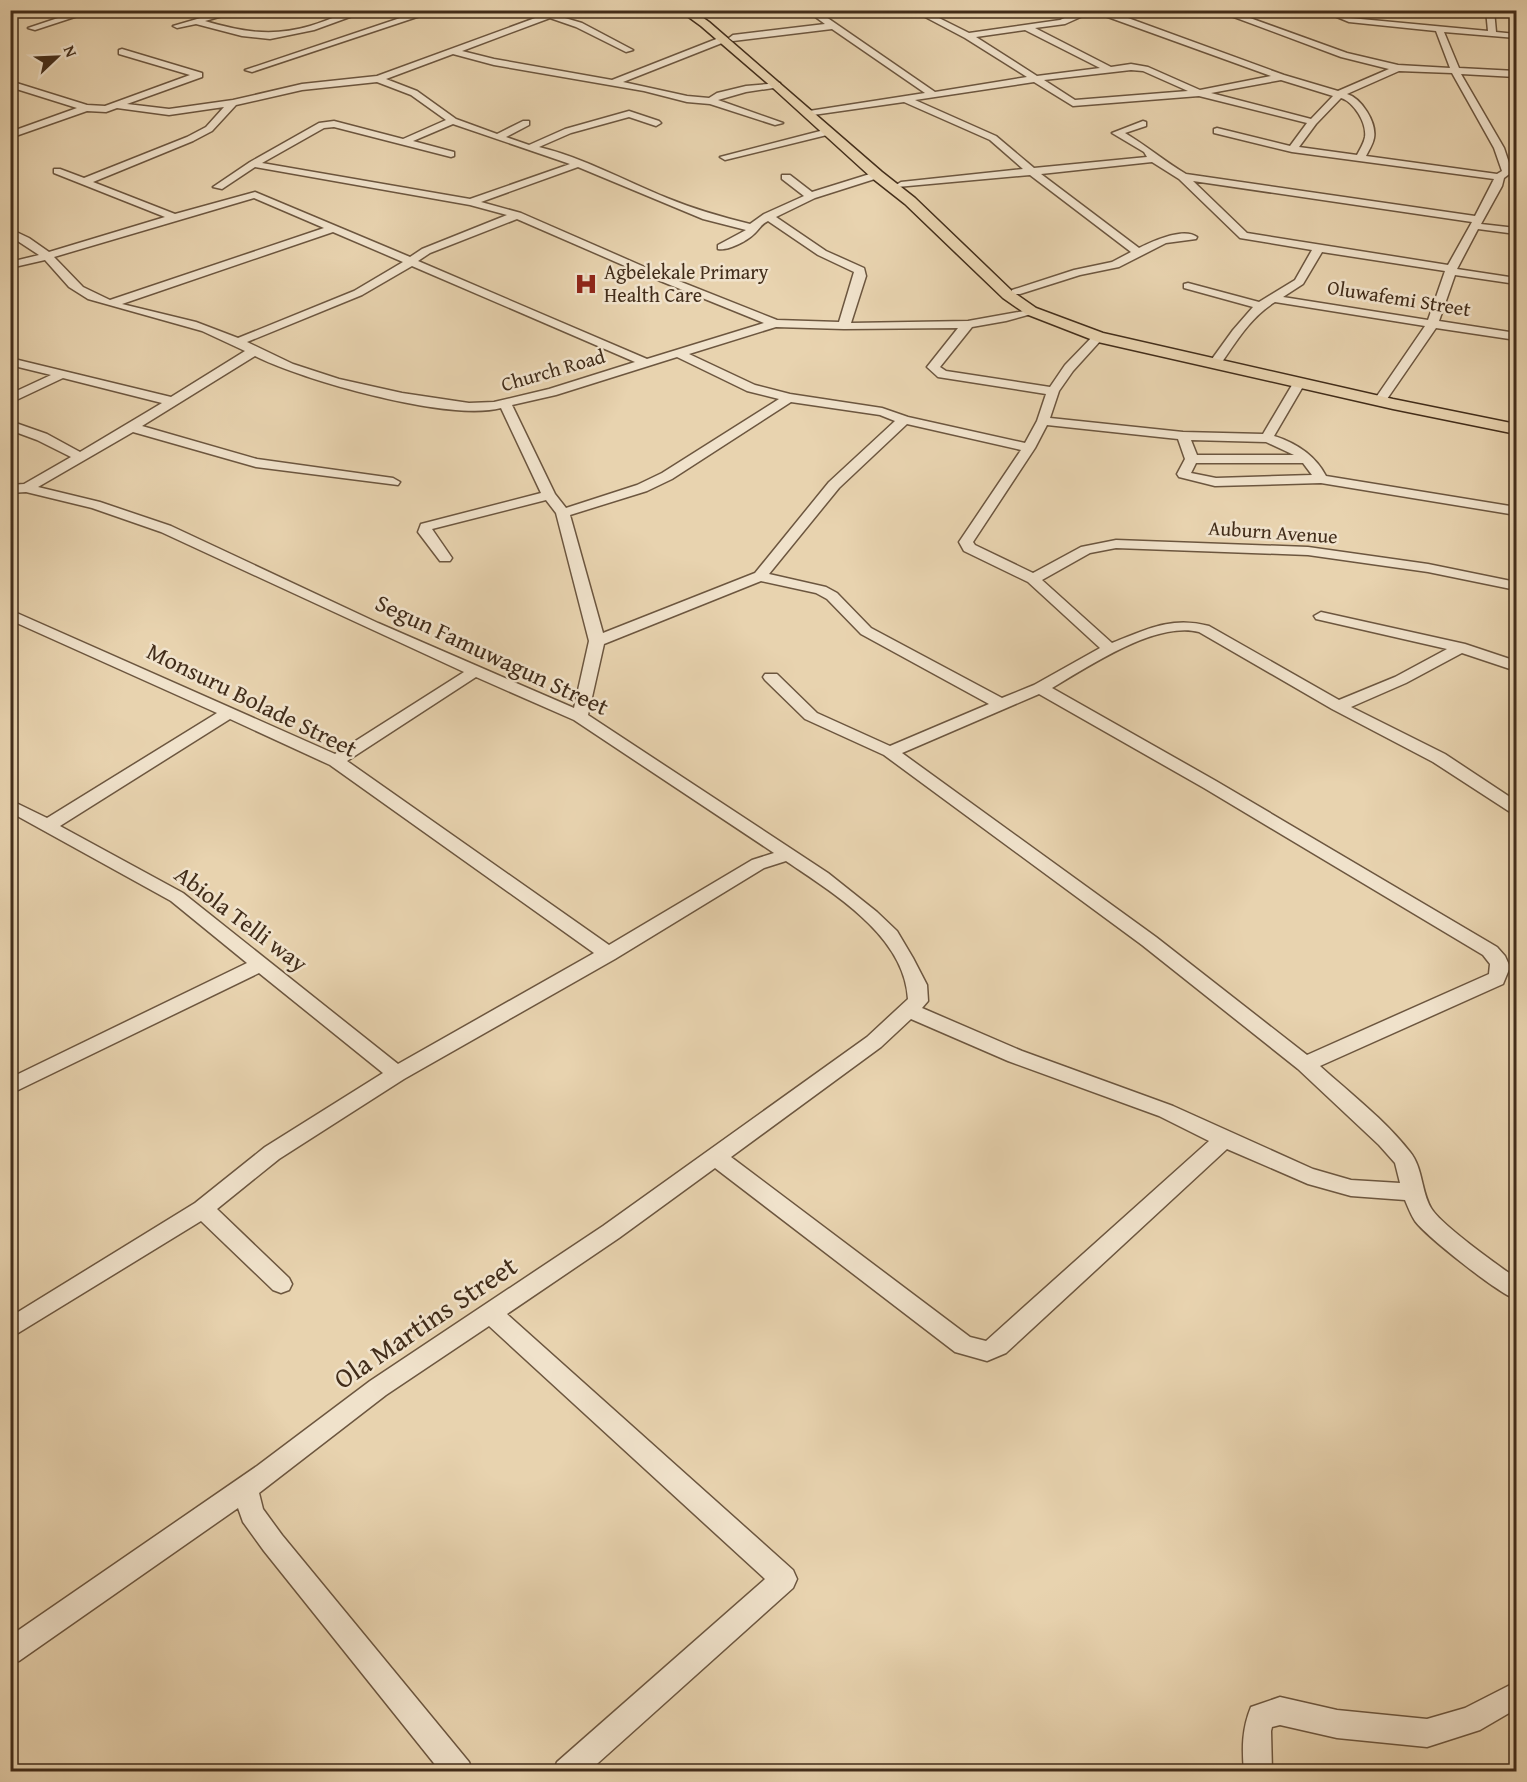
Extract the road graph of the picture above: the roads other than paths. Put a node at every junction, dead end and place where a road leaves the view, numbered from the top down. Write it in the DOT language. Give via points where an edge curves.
graph roads {
  1 [pos="92,10"];
  2 [pos="239,10"];
  3 [pos="365,10"];
  4 [pos="434,10"];
  5 [pos="566,10"];
  6 [pos="684,10"];
  7 [pos="694,10"];
  8 [pos="810,10"];
  9 [pos="916,10"];
  10 [pos="1091,10"];
  11 [pos="1097,10"];
  12 [pos="1219,10"];
  13 [pos="1324,10"];
  14 [pos="1382,10"];
  15 [pos="1490,10"];
  16 [pos="1045,14"];
  17 [pos="551,16"];
  18 [pos="195,21"];
  19 [pos="1062,22"];
  20 [pos="1383,23"];
  21 [pos="177,26"];
  22 [pos="832,26"];
  23 [pos="1026,27"];
  24 [pos="32,28"];
  25 [pos="1439,29"];
  26 [pos="1492,33"];
  27 [pos="968,36"];
  28 [pos="1516,36"];
  29 [pos="728,38"];
  30 [pos="629,50"];
  31 [pos="451,51"];
  32 [pos="122,52"];
  33 [pos="1398,68"];
  34 [pos="249,70"];
  35 [pos="1110,70"];
  36 [pos="1456,72"];
  37 [pos="1516,74"];
  38 [pos="1281,77"];
  39 [pos="378,79"];
  40 [pos="1034,79"];
  41 [pos="614,83"];
  42 [pos="10,84"];
  43 [pos="777,85"];
  44 [pos="1199,93"];
  45 [pos="1341,93"];
  46 [pos="934,95"];
  47 [pos="905,99"];
  48 [pos="711,101"];
  49 [pos="233,103"];
  50 [pos="117,105"];
  51 [pos="86,108"];
  52 [pos="814,113"];
  53 [pos="349,118"];
  54 [pos="453,121"];
  55 [pos="1313,122"];
  56 [pos="526,123"];
  57 [pos="656,123"];
  58 [pos="778,123"];
  59 [pos="334,124"];
  60 [pos="1143,124"];
  61 [pos="1217,131"];
  62 [pos="828,132"];
  63 [pos="10,135"];
  64 [pos="499,137"];
  65 [pos="404,142"];
  66 [pos="530,148"];
  67 [pos="1293,149"];
  68 [pos="451,154"];
  69 [pos="725,157"];
  70 [pos="1360,158"];
  71 [pos="1154,159"];
  72 [pos="581,163"];
  73 [pos="253,164"];
  74 [pos="57,171"];
  75 [pos="1031,171"];
  76 [pos="877,175"];
  77 [pos="1503,175"];
  78 [pos="786,177"];
  79 [pos="1184,177"];
  80 [pos="85,181"];
  81 [pos="1516,181"];
  82 [pos="900,185"];
  83 [pos="218,187"];
  84 [pos="811,196"];
  85 [pos="471,202"];
  86 [pos="517,215"];
  87 [pos="768,216"];
  88 [pos="176,218"];
  89 [pos="1477,223"];
  90 [pos="752,228"];
  91 [pos="333,229"];
  92 [pos="1516,231"];
  93 [pos="10,232"];
  94 [pos="1192,237"];
  95 [pos="722,247"];
  96 [pos="1319,247"];
  97 [pos="1137,252"];
  98 [pos="48,256"];
  99 [pos="413,261"];
  100 [pos="980,264"];
  101 [pos="10,265"];
  102 [pos="1451,270"];
  103 [pos="1516,281"];
  104 [pos="1188,286"];
  105 [pos="1016,292"];
  106 [pos="1275,298"];
  107 [pos="112,303"];
  108 [pos="1261,306"];
  109 [pos="1031,311"];
  110 [pos="1433,322"];
  111 [pos="775,323"];
  112 [pos="968,324"];
  113 [pos="844,326"];
  114 [pos="1098,337"];
  115 [pos="1516,337"];
  116 [pos="238,342"];
  117 [pos="252,352"];
  118 [pos="678,353"];
  119 [pos="1218,359"];
  120 [pos="10,361"];
  121 [pos="647,363"];
  122 [pos="60,375"];
  123 [pos="1299,383"];
  124 [pos="1053,392"];
  125 [pos="1383,396"];
  126 [pos="789,398"];
  127 [pos="10,399"];
  128 [pos="170,401"];
  129 [pos="506,405"];
  130 [pos="904,420"];
  131 [pos="1042,422"];
  132 [pos="1516,424"];
  133 [pos="10,425"];
  134 [pos="132,427"];
  135 [pos="1516,429"];
  136 [pos="1183,436"];
  137 [pos="1268,438"];
  138 [pos="1029,448"];
  139 [pos="80,458"];
  140 [pos="1192,459"];
  141 [pos="1306,459"];
  142 [pos="1321,480"];
  143 [pos="393,482"];
  144 [pos="27,488"];
  145 [pos="10,489"];
  146 [pos="549,495"];
  147 [pos="1516,512"];
  148 [pos="563,513"];
  149 [pos="446,558"];
  150 [pos="760,576"];
  151 [pos="1033,579"];
  152 [pos="1516,586"];
  153 [pos="10,614"];
  154 [pos="1320,616"];
  155 [pos="597,642"];
  156 [pos="1460,647"];
  157 [pos="1110,649"];
  158 [pos="1516,666"];
  159 [pos="475,671"];
  160 [pos="771,677"];
  161 [pos="1040,688"];
  162 [pos="1001,704"];
  163 [pos="1338,706"];
  164 [pos="229,713"];
  165 [pos="580,717"];
  166 [pos="890,752"];
  167 [pos="336,761"];
  168 [pos="10,805"];
  169 [pos="1516,808"];
  170 [pos="49,825"];
  171 [pos="787,855"];
  172 [pos="608,954"];
  173 [pos="262,964"];
  174 [pos="910,1011"];
  175 [pos="1305,1064"];
  176 [pos="397,1074"];
  177 [pos="12,1083"];
  178 [pos="1226,1138"];
  179 [pos="715,1156"];
  180 [pos="1412,1192"];
  181 [pos="203,1209"];
  182 [pos="281,1284"];
  183 [pos="1516,1290"];
  184 [pos="490,1313"];
  185 [pos="10,1329"];
  186 [pos="245,1487"];
  187 [pos="10,1652"];
  188 [pos="1516,1695"];
  189 [pos="459,1772"];
  190 [pos="567,1772"];
  191 [pos="1258,1772"];
  1 -- 24 [label="street"];
  2 -- 18 [label="street"];
  3 -- 18 [label="street" via="269,36"];
  4 -- 34 [label="street"];
  5 -- 17 [label="street"];
  6 -- 29 [label="main road"];
  7 -- 29 [label="main road"];
  8 -- 22 [label="street"];
  9 -- 27 [label="street"];
  10 -- 19 [label="street"];
  11 -- 38 [label="street"];
  12 -- 33 [label="street" via="1344,55"];
  13 -- 20 [label="street" via="1343,19"];
  14 -- 20 [label="street"];
  15 -- 26 [label="street"];
  16 -- 19 [label="street"];
  17 -- 30 [label="street"];
  17 -- 31 [label="street"];
  18 -- 21 [label="street"];
  19 -- 23 [label="street"];
  20 -- 25 [label="street"];
  22 -- 29 [label="street"];
  22 -- 46 [label="street"];
  23 -- 27 [label="street"];
  23 -- 35 [label="street"];
  25 -- 26 [label="street"];
  25 -- 36 [label="street"];
  26 -- 28 [label="street"];
  27 -- 40 [label="street"];
  29 -- 41 [label="street"];
  29 -- 43 [label="main road"];
  29 -- 52 [label="main road"];
  31 -- 39 [label="street"];
  31 -- 41 [label="street"];
  32 -- 50 [label="street" via="199,75"];
  33 -- 36 [label="street"];
  33 -- 45 [label="street"];
  35 -- 40 [label="street"];
  35 -- 44 [label="street" via="1138,68"];
  36 -- 37 [label="street"];
  36 -- 77 [label="street" via="1498,148"];
  38 -- 44 [label="street"];
  38 -- 45 [label="street"];
  39 -- 49 [label="street" via="320,84"];
  39 -- 54 [label="street" via="414,93"];
  40 -- 44 [label="street" via="1077,104"];
  40 -- 46 [label="street"];
  41 -- 48 [label="street"];
  42 -- 51 [label="street"];
  43 -- 48 [label="street" via="720,95"];
  43 -- 52 [label="main road"];
  44 -- 55 [label="street"];
  45 -- 55 [label="street"];
  45 -- 70 [label="street" via="1359,105 1369,127 1370,137"];
  46 -- 47 [label="street"];
  47 -- 52 [label="street"];
  47 -- 75 [label="street" via="993,138"];
  48 -- 58 [label="street"];
  49 -- 50 [label="street" via="169,112"];
  49 -- 80 [label="street" via="209,129"];
  50 -- 51 [label="street" via="100,110"];
  51 -- 63 [label="street"];
  52 -- 62 [label="main road"];
  52 -- 82 [label="main road"];
  53 -- 59 [label="street"];
  54 -- 64 [label="street"];
  54 -- 65 [label="street"];
  55 -- 67 [label="street"];
  56 -- 64 [label="street"];
  57 -- 66 [label="street" via="629,114 568,130"];
  59 -- 65 [label="street"];
  59 -- 73 [label="street" via="322,125"];
  60 -- 71 [label="street" via="1117,133 1147,150"];
  61 -- 67 [label="street"];
  62 -- 69 [label="street"];
  62 -- 76 [label="main road"];
  64 -- 66 [label="street"];
  65 -- 68 [label="street"];
  66 -- 72 [label="street"];
  67 -- 70 [label="street"];
  70 -- 77 [label="street"];
  71 -- 75 [label="street"];
  71 -- 79 [label="street"];
  72 -- 85 [label="street"];
  72 -- 90 [label="street" via="706,217"];
  73 -- 83 [label="street"];
  73 -- 85 [label="street"];
  74 -- 80 [label="street"];
  75 -- 82 [label="street"];
  75 -- 97 [label="street"];
  76 -- 84 [label="street"];
  76 -- 100 [label="main road"];
  77 -- 81 [label="street"];
  77 -- 89 [label="street"];
  78 -- 84 [label="street"];
  79 -- 89 [label="street"];
  79 -- 96 [label="street" via="1244,236"];
  80 -- 88 [label="street"];
  82 -- 100 [label="main road"];
  84 -- 87 [label="street"];
  85 -- 86 [label="street"];
  86 -- 99 [label="street" via="426,251"];
  86 -- 111 [label="street"];
  87 -- 90 [label="street"];
  87 -- 113 [label="street" via="822,253 860,270"];
  88 -- 91 [label="street" via="250,195"];
  88 -- 98 [label="street"];
  89 -- 92 [label="street"];
  89 -- 102 [label="street"];
  90 -- 95 [label="street"];
  91 -- 99 [label="street"];
  91 -- 107 [label="street"];
  93 -- 98 [label="street, Church Road"];
  94 -- 97 [label="street" via="1164,240"];
  96 -- 102 [label="street"];
  96 -- 106 [label="street" via="1299,282"];
  97 -- 105 [label="street" via="1115,264"];
  98 -- 101 [label="street"];
  98 -- 107 [label="street, Church Road" via="83,292"];
  99 -- 116 [label="street" via="358,293"];
  99 -- 121 [label="street"];
  100 -- 105 [label="main road"];
  100 -- 109 [label="main road" via="1008,295"];
  102 -- 103 [label="street"];
  102 -- 110 [label="street"];
  104 -- 108 [label="street"];
  105 -- 119 [label="main road" via="1042,309 1092,329"];
  106 -- 108 [label="street"];
  106 -- 110 [label="street, Oluwafemi Street"];
  107 -- 116 [label="street, Church Road" via="205,328"];
  108 -- 119 [label="street"];
  109 -- 112 [label="street, Church Road"];
  109 -- 114 [label="main road"];
  110 -- 115 [label="street, Oluwafemi Street"];
  110 -- 125 [label="street"];
  111 -- 113 [label="street, Church Road"];
  111 -- 118 [label="street, Church Road"];
  112 -- 113 [label="street, Church Road"];
  112 -- 124 [label="street" via="933,367 936,371"];
  114 -- 123 [label="main road"];
  114 -- 124 [label="street"];
  116 -- 117 [label="street, Church Road"];
  117 -- 128 [label="street"];
  117 -- 129 [label="street, Church Road" via="300,371 371,391 457,405"];
  118 -- 121 [label="street, Church Road"];
  118 -- 126 [label="street" via="737,383"];
  119 -- 125 [label="main road"];
  120 -- 122 [label="street"];
  121 -- 129 [label="street, Church Road"];
  122 -- 127 [label="street"];
  122 -- 128 [label="street"];
  123 -- 135 [label="main road"];
  123 -- 137 [label="street"];
  124 -- 131 [label="street"];
  125 -- 132 [label="main road"];
  126 -- 130 [label="street" via="882,412"];
  126 -- 148 [label="street" via="667,476"];
  128 -- 134 [label="street"];
  129 -- 146 [label="street"];
  130 -- 138 [label="street"];
  130 -- 150 [label="street" via="834,485"];
  131 -- 136 [label="street"];
  131 -- 138 [label="street"];
  133 -- 139 [label="street"];
  134 -- 139 [label="street"];
  134 -- 143 [label="street" via="256,463"];
  136 -- 137 [label="street"];
  136 -- 140 [label="street"];
  137 -- 141 [label="street" via="1292,447"];
  138 -- 151 [label="street" via="966,542 969,548"];
  139 -- 144 [label="street"];
  140 -- 141 [label="street"];
  140 -- 142 [label="street" via="1184,474 1189,478 1215,482"];
  141 -- 142 [label="street"];
  142 -- 147 [label="street"];
  144 -- 145 [label="street, Segun Famuwagun Street"];
  144 -- 159 [label="street, Segun Famuwagun Street" via="166,529"];
  146 -- 148 [label="street"];
  146 -- 149 [label="street" via="426,527 425,532"];
  148 -- 155 [label="street"];
  150 -- 155 [label="street"];
  150 -- 162 [label="street" via="821,590 866,631"];
  151 -- 152 [label="street, Auburn Avenue" via="1086,550 1116,544 1308,551 1428,568"];
  151 -- 157 [label="street"];
  153 -- 164 [label="street, Monsuru Bolade Street"];
  154 -- 156 [label="street"];
  155 -- 165 [label="street"];
  156 -- 158 [label="street"];
  156 -- 163 [label="street" via="1422,672"];
  157 -- 161 [label="street"];
  157 -- 163 [label="street" via="1172,626 1196,625"];
  159 -- 165 [label="street, Segun Famuwagun Street"];
  159 -- 167 [label="street"];
  160 -- 166 [label="street" via="811,716"];
  161 -- 162 [label="street"];
  161 -- 175 [label="street" via="1281,826 1490,951 1500,962 1501,971 1496,979"];
  162 -- 166 [label="street"];
  163 -- 169 [label="street" via="1439,759"];
  164 -- 167 [label="street, Monsuru Bolade Street"];
  164 -- 170 [label="street"];
  165 -- 171 [label="street, Segun Famuwagun Street"];
  166 -- 175 [label="street" via="1149,941"];
  167 -- 172 [label="street, Monsuru Bolade Street"];
  168 -- 170 [label="street, Abiola Telli way"];
  170 -- 173 [label="street, Abiola Telli way" via="177,897"];
  171 -- 172 [label="street" via="758,864"];
  171 -- 174 [label="street, Segun Famuwagun Street" via="822,877 890,935 917,985 918,1001"];
  172 -- 176 [label="street"];
  173 -- 176 [label="street, Abiola Telli way"];
  173 -- 177 [label="street"];
  174 -- 178 [label="street"];
  174 -- 179 [label="street, Ola Martins Street" via="874,1042"];
  175 -- 180 [label="street" via="1404,1159"];
  176 -- 181 [label="street" via="272,1153"];
  178 -- 179 [label="street" via="998,1346 987,1351 963,1345"];
  178 -- 180 [label="street" via="1318,1179 1351,1188"];
  179 -- 184 [label="street, Ola Martins Street"];
  180 -- 183 [label="street" via="1424,1217"];
  181 -- 182 [label="street"];
  181 -- 185 [label="street"];
  184 -- 186 [label="street, Ola Martins Street" via="378,1388"];
  184 -- 190 [label="street" via="784,1579"];
  186 -- 187 [label="street, Ola Martins Street"];
  186 -- 189 [label="street" via="252,1514 273,1544"];
  188 -- 191 [label="street" via="1470,1720 1427,1733 1337,1724 1280,1711 1261,1717 1255,1739"];
}
